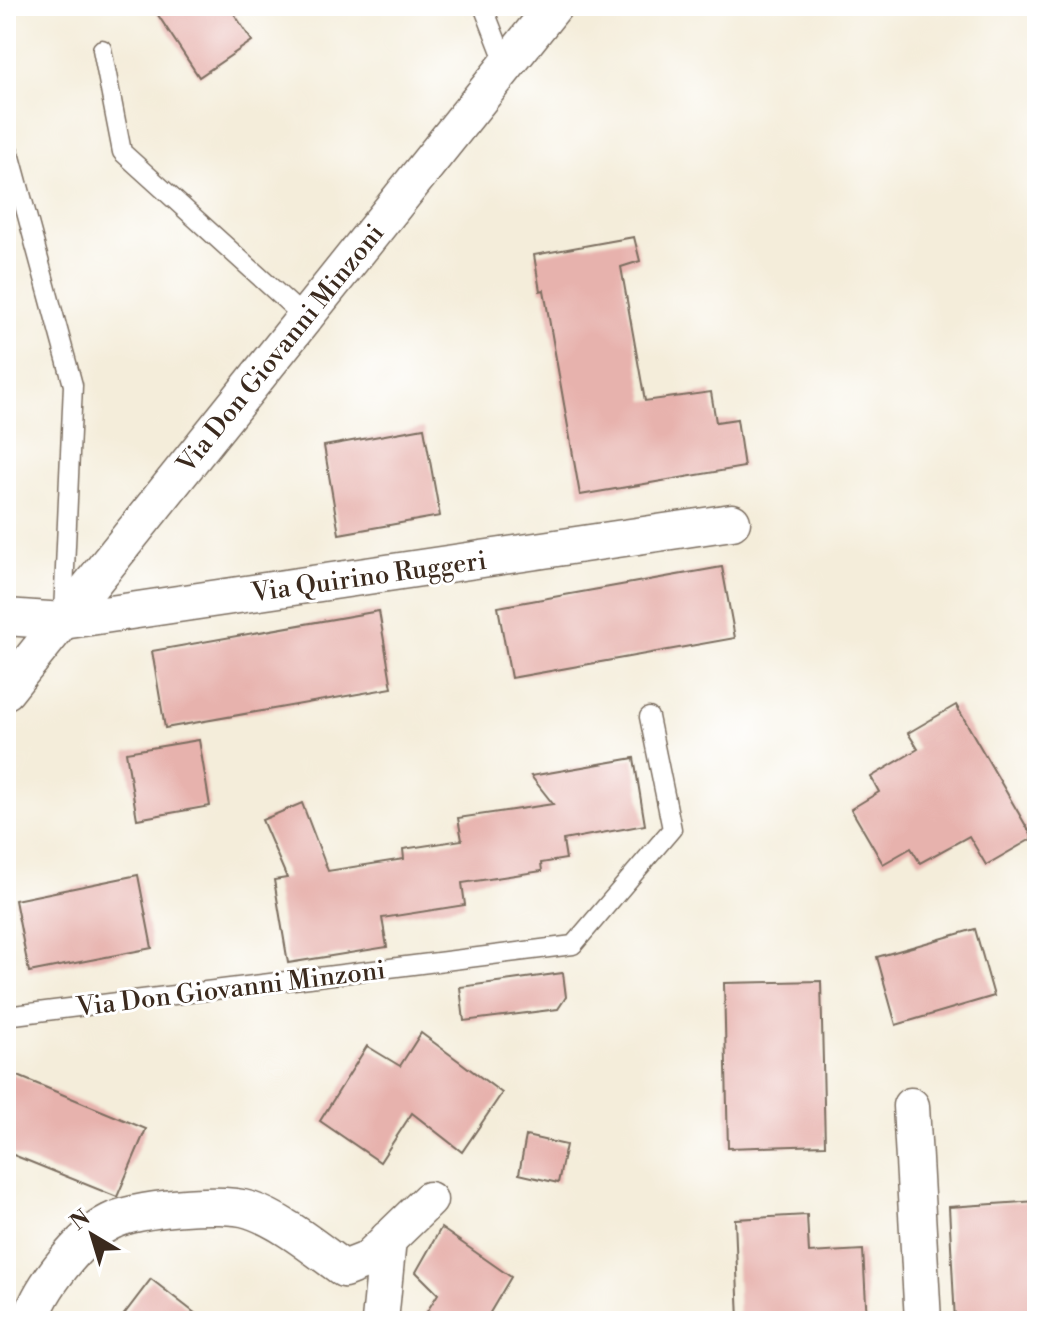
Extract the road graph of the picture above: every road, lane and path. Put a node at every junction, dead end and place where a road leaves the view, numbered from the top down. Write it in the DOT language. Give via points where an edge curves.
graph roads {
  1 [pos="483,6"];
  2 [pos="554,6"];
  3 [pos="102,49"];
  4 [pos="506,65"];
  5 [pos="6,149"];
  6 [pos="304,317"];
  7 [pos="732,522"];
  8 [pos="6,617"];
  9 [pos="63,621"];
  10 [pos="6,691"];
  11 [pos="649,717"];
  12 [pos="6,1016"];
  13 [pos="911,1106"];
  14 [pos="429,1200"];
  15 [pos="388,1239"];
  16 [pos="31,1321"];
  17 [pos="380,1321"];
  18 [pos="923,1321"];
  1 -- 4 [label="lane"];
  2 -- 4 [label="street, Via Don Giovanni Minzoni"];
  3 -- 6 [label="lane" via="122,152"];
  4 -- 6 [label="street, Via Don Giovanni Minzoni"];
  5 -- 9 [label="lane" via="73,385"];
  6 -- 9 [label="street, Via Don Giovanni Minzoni"];
  7 -- 9 [label="street, Via Quirino Ruggeri"];
  8 -- 9 [label="street, Via Quirino Ruggeri"];
  9 -- 10 [label="street, Via Don Giovanni Minzoni"];
  11 -- 12 [label="lane, Via Don Giovanni Minzoni" via="672,829 573,945"];
  13 -- 18 [label="street"];
  14 -- 15 [label="street"];
  15 -- 16 [label="street" via="367,1260 344,1269 249,1210 176,1206 110,1221 72,1253 34,1306"];
  15 -- 17 [label="street"];
}
